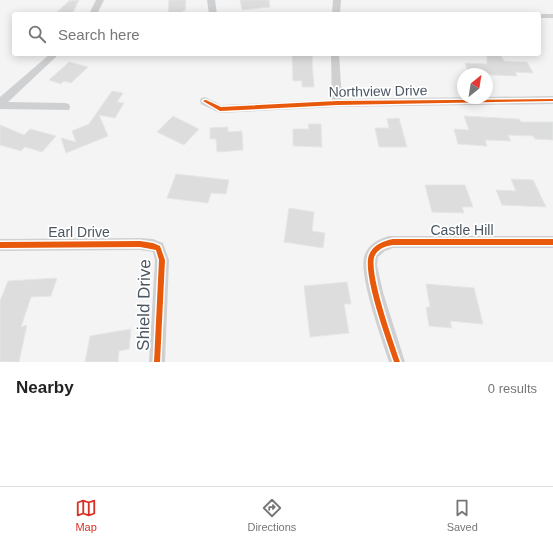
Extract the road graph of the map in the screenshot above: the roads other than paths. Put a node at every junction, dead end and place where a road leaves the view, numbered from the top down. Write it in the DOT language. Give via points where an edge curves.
graph roads {
  1 [pos="100,0"];
  2 [pos="211,0"];
  3 [pos="337,0"];
  4 [pos="94,12"];
  5 [pos="213,12"];
  6 [pos="336,12"];
  7 [pos="541,16"];
  8 [pos="553,16"];
  9 [pos="53,56"];
  10 [pos="335,56"];
  11 [pos="553,100"];
  12 [pos="205,101"];
  13 [pos="337,103"];
  14 [pos="0,104"];
  15 [pos="65,107"];
  16 [pos="553,242"];
  17 [pos="0,245"];
  18 [pos="158,248"];
  19 [pos="157,362"];
  20 [pos="398,362"];
  1 -- 4 [label="street"];
  2 -- 5 [label="street"];
  3 -- 6 [label="street"];
  7 -- 8 [label="street"];
  9 -- 14 [label="street"];
  10 -- 13 [label="street"];
  11 -- 13 [label="street, Northview Drive"];
  12 -- 13 [label="street, Northview Drive" via="220,109"];
  14 -- 15 [label="street"];
  16 -- 20 [label="street, Castle Hill" via="393,242 379,246 371,257 371,274"];
  17 -- 18 [label="street, Earl Drive" via="140,244"];
  18 -- 19 [label="street, Shield Drive" via="162,260"];
}
